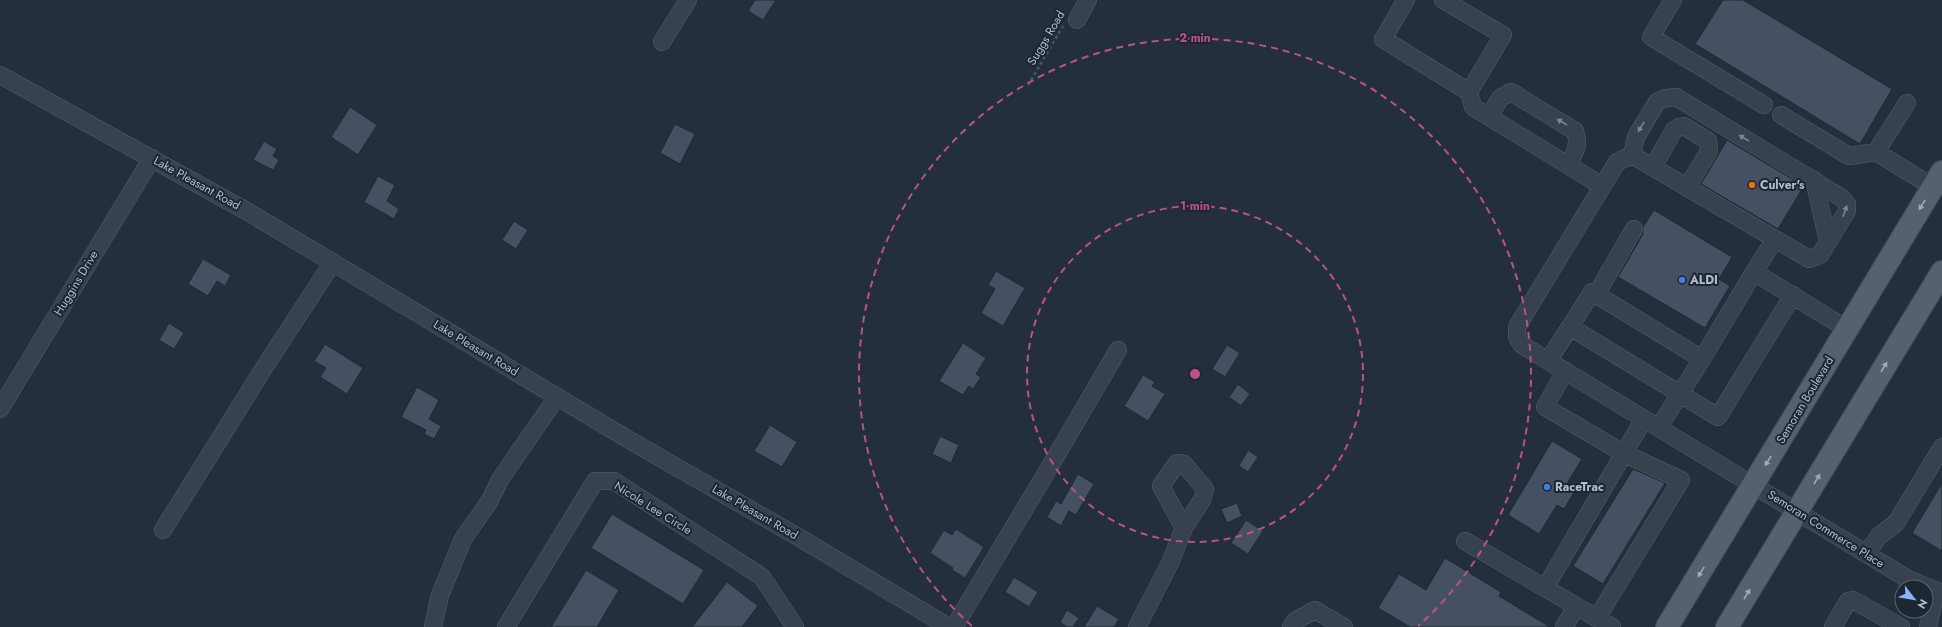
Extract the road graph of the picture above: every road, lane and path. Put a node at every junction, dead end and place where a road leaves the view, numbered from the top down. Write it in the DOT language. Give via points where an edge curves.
graph roads {
  1 [pos="688,0"];
  2 [pos="1088,0"];
  3 [pos="1406,0"];
  4 [pos="1443,0"];
  5 [pos="1673,0"];
  6 [pos="1072,20"];
  7 [pos="662,42"];
  8 [pos="0,75"];
  9 [pos="1028,85"];
  10 [pos="1469,92"];
  11 [pos="1907,103"];
  12 [pos="1764,105"];
  13 [pos="1781,115"];
  14 [pos="1489,117"];
  15 [pos="1876,152"];
  16 [pos="1632,155"];
  17 [pos="152,158"];
  18 [pos="1568,165"];
  19 [pos="1653,167"];
  20 [pos="1938,179"];
  21 [pos="1814,180"];
  22 [pos="1602,186"];
  23 [pos="1687,188"];
  24 [pos="1634,229"];
  25 [pos="1775,239"];
  26 [pos="1828,241"];
  27 [pos="333,262"];
  28 [pos="1754,272"];
  29 [pos="1942,272"];
  30 [pos="1596,295"];
  31 [pos="1793,295"];
  32 [pos="1570,327"];
  33 [pos="1847,329"];
  34 [pos="1118,350"];
  35 [pos="1702,359"];
  36 [pos="1548,361"];
  37 [pos="1566,371"];
  38 [pos="1680,394"];
  39 [pos="557,397"];
  40 [pos="0,409"];
  41 [pos="1651,423"];
  42 [pos="1942,447"];
  43 [pos="1623,453"];
  44 [pos="1753,485"];
  45 [pos="1796,512"];
  46 [pos="1184,528"];
  47 [pos="164,530"];
  48 [pos="1465,541"];
  49 [pos="1866,554"];
  50 [pos="1544,588"];
  51 [pos="1939,592"];
  52 [pos="1576,606"];
  53 [pos="1597,618"];
  54 [pos="433,627"];
  55 [pos="506,627"];
  56 [pos="795,627"];
  57 [pos="949,627"];
  58 [pos="954,627"];
  59 [pos="1137,627"];
  60 [pos="1291,627"];
  61 [pos="1344,627"];
  62 [pos="1564,627"];
  63 [pos="1612,627"];
  64 [pos="1667,627"];
  65 [pos="1726,627"];
  66 [pos="1833,627"];
  67 [pos="1901,627"];
  68 [pos="1928,627"];
  1 -- 7 [label="street"];
  2 -- 6 [label="street"];
  3 -- 10 [label="street" via="1383,39"];
  4 -- 10 [label="street" via="1503,35"];
  5 -- 12 [label="street" via="1651,37"];
  6 -- 9 [label="path, Suggs Road"];
  8 -- 17 [label="street, Lake Pleasant Road"];
  10 -- 14 [label="street" via="1473,107"];
  11 -- 15 [label="street"];
  13 -- 15 [label="street" via="1849,156"];
  14 -- 18 [label="street"];
  18 -- 14 [label="street, one-way" via="1577,150 1578,140 1575,131 1511,92 1500,98"];
  15 -- 20 [label="street"];
  16 -- 19 [label="street"];
  21 -- 16 [label="street, one-way" via="1676,97 1657,102 1636,137"];
  16 -- 22 [label="street, Semoran Commerce Place" via="1617,162"];
  17 -- 27 [label="street, Lake Pleasant Road"];
  17 -- 40 [label="street, Huggins Drive"];
  18 -- 22 [label="street"];
  19 -- 23 [label="street"];
  19 -- 23 [label="street" via="1674,130 1684,126 1708,141 1710,146"];
  20 -- 33 [label="main road, Semoran Boulevard, one-way"];
  21 -- 26 [label="street"];
  26 -- 21 [label="street, one-way" via="1847,211 1847,204"];
  22 -- 36 [label="street, Semoran Commerce Place" via="1517,327 1517,337 1522,345"];
  23 -- 25 [label="street"];
  24 -- 30 [label="street"];
  25 -- 26 [label="street" via="1809,259 1820,255"];
  25 -- 28 [label="street"];
  27 -- 39 [label="street, Lake Pleasant Road"];
  27 -- 47 [label="street" via="258,376"];
  28 -- 31 [label="street"];
  28 -- 35 [label="street"];
  45 -- 29 [label="main road, one-way"];
  30 -- 32 [label="street" via="1592,292"];
  30 -- 35 [label="street"];
  31 -- 33 [label="street"];
  31 -- 38 [label="street" via="1718,417"];
  32 -- 36 [label="street"];
  32 -- 38 [label="street"];
  33 -- 44 [label="main road, Semoran Boulevard, one-way"];
  34 -- 58 [label="street"];
  35 -- 38 [label="street"];
  36 -- 37 [label="street, Semoran Commerce Place"];
  37 -- 41 [label="street, Semoran Commerce Place"];
  37 -- 43 [label="street" via="1544,407"];
  38 -- 41 [label="street"];
  39 -- 54 [label="street" via="501,478 489,502 463,540 440,595"];
  39 -- 57 [label="street, Lake Pleasant Road"];
  41 -- 43 [label="street"];
  41 -- 44 [label="street, Semoran Commerce Place"];
  42 -- 49 [label="street" via="1896,523 1879,536"];
  43 -- 50 [label="street"];
  43 -- 53 [label="street" via="1681,480"];
  44 -- 45 [label="street, Semoran Commerce Place"];
  44 -- 64 [label="main road, Semoran Boulevard, one-way"];
  45 -- 49 [label="street, Semoran Commerce Place"];
  65 -- 45 [label="main road, one-way"];
  46 -- 59 [label="street" via="1170,563"];
  48 -- 50 [label="street"];
  49 -- 51 [label="street, Semoran Commerce Place" via="1908,580"];
  50 -- 52 [label="street"];
  51 -- 68 [label="street"];
  52 -- 53 [label="street"];
  52 -- 62 [label="street"];
  53 -- 63 [label="street"];
  55 -- 56 [label="street, Nicole Lee Circle" via="595,481 614,481 762,577"];
  60 -- 61 [label="street" via="1295,621 1315,610"];
  66 -- 67 [label="street" via="1848,601 1853,600"];
}
